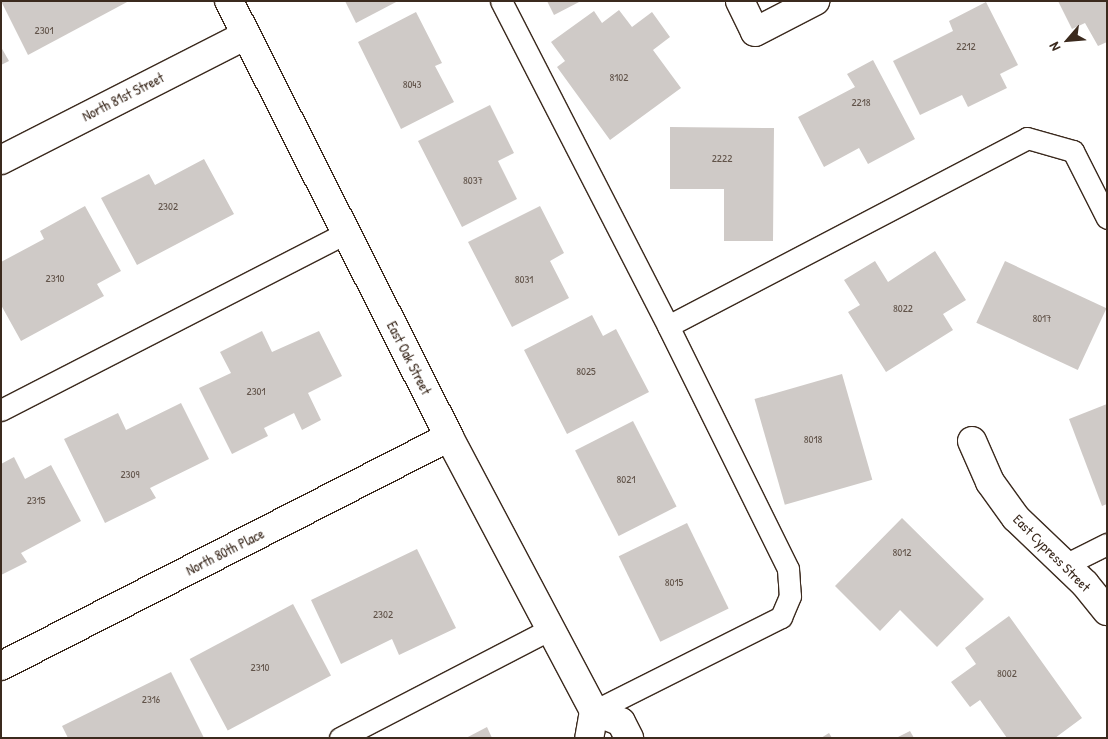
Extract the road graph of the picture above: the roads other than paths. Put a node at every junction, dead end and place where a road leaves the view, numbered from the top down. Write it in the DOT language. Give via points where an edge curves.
graph roads {
  1 [pos="228,1"];
  2 [pos="501,1"];
  3 [pos="740,1"];
  4 [pos="815,1"];
  5 [pos="246,35"];
  6 [pos="1,160"];
  7 [pos="1107,218"];
  8 [pos="346,233"];
  9 [pos="668,326"];
  10 [pos="1,410"];
  11 [pos="449,437"];
  12 [pos="972,441"];
  13 [pos="1107,544"];
  14 [pos="1065,565"];
  15 [pos="1107,611"];
  16 [pos="550,629"];
  17 [pos="1,666"];
  18 [pos="594,711"];
  19 [pos="340,738"];
  20 [pos="589,738"];
  21 [pos="629,738"];
  1 -- 5 [label="street, East Oak Street"];
  2 -- 9 [label="lane"];
  3 -- 4 [label="street" via="755,32"];
  5 -- 6 [label="street, North 81st Street"];
  5 -- 8 [label="street, East Oak Street"];
  7 -- 9 [label="lane" via="1073,151 1026,138"];
  8 -- 10 [label="lane"];
  8 -- 11 [label="street, East Oak Street"];
  9 -- 18 [label="lane" via="788,570 790,596 781,617"];
  11 -- 16 [label="street, East Oak Street"];
  11 -- 17 [label="street, North 80th Place"];
  12 -- 14 [label="street, East Cypress Street" via="990,482 1016,518"];
  13 -- 14 [label="lane"];
  14 -- 15 [label="street, East Cypress Street"];
  16 -- 18 [label="street, East Oak Street"];
  16 -- 19 [label="lane"];
  18 -- 20 [label="street"];
  18 -- 21 [label="street" via="621,722"];
}
